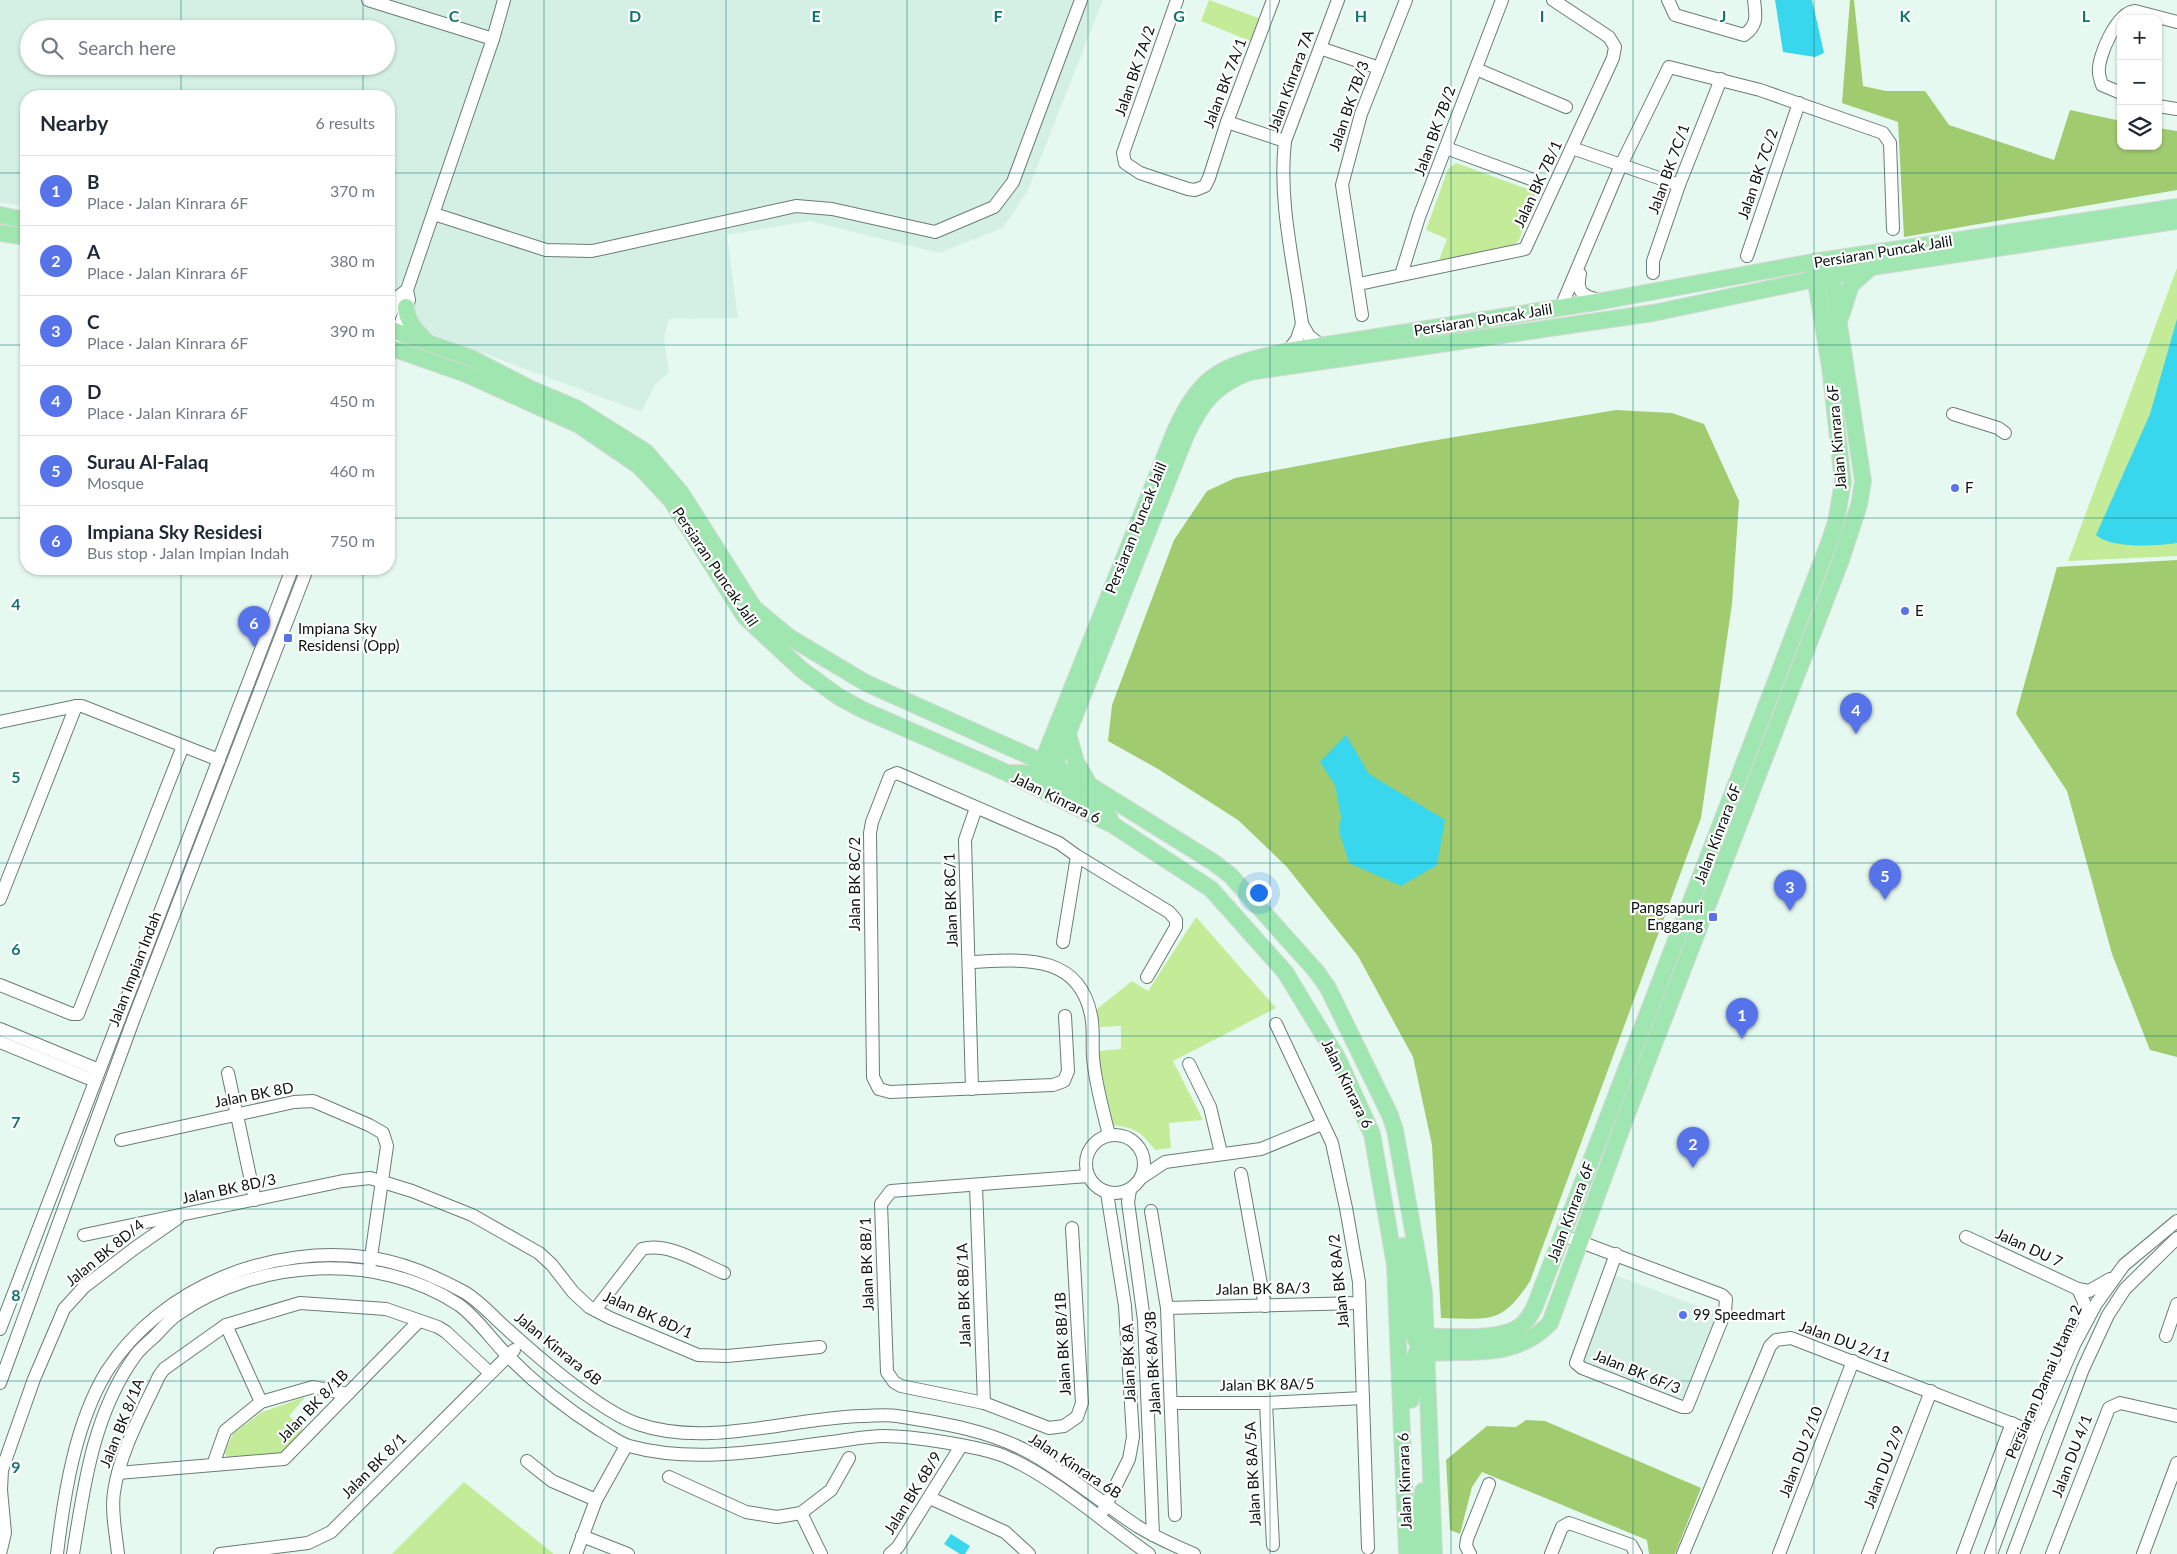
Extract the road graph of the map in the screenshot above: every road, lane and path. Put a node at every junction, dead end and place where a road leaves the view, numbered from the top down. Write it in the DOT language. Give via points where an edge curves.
graph roads {
  1 [pos="368,0"];
  2 [pos="504,0"];
  3 [pos="1081,0"];
  4 [pos="1177,0"];
  5 [pos="1273,0"];
  6 [pos="1338,0"];
  7 [pos="1406,0"];
  8 [pos="1502,0"];
  9 [pos="1553,0"];
  10 [pos="1668,0"];
  11 [pos="1754,0"];
  12 [pos="2177,22"];
  13 [pos="493,39"];
  14 [pos="1320,48"];
  15 [pos="1379,68"];
  16 [pos="1476,69"];
  17 [pos="1721,79"];
  18 [pos="2117,91"];
  19 [pos="1799,103"];
  20 [pos="1566,107"];
  21 [pos="2162,107"];
  22 [pos="2177,109"];
  23 [pos="1227,122"];
  24 [pos="1285,141"];
  25 [pos="1446,148"];
  26 [pos="1572,148"];
  27 [pos="1622,165"];
  28 [pos="1209,178"];
  29 [pos="1531,179"];
  30 [pos="1679,185"];
  31 [pos="2177,207"];
  32 [pos="434,214"];
  33 [pos="0,215"];
  34 [pos="20,219"];
  35 [pos="2177,221"];
  36 [pos="1893,229"];
  37 [pos="0,233"];
  38 [pos="20,236"];
  39 [pos="1586,253"];
  40 [pos="1747,256"];
  41 [pos="1872,267"];
  42 [pos="1823,269"];
  43 [pos="1653,273"];
  44 [pos="1402,275"];
  45 [pos="1359,284"];
  46 [pos="1779,288"];
  47 [pos="407,290"];
  48 [pos="1602,301"];
  49 [pos="395,304"];
  50 [pos="406,307"];
  51 [pos="1561,307"];
  52 [pos="1362,315"];
  53 [pos="1823,320"];
  54 [pos="1840,321"];
  55 [pos="1302,324"];
  56 [pos="1580,324"];
  57 [pos="395,327"];
  58 [pos="395,332"];
  59 [pos="427,343"];
  60 [pos="1323,346"];
  61 [pos="395,352"];
  62 [pos="1288,352"];
  63 [pos="1953,414"];
  64 [pos="2006,433"];
  65 [pos="290,575"];
  66 [pos="305,575"];
  67 [pos="1792,636"];
  68 [pos="1810,643"];
  69 [pos="76,706"];
  70 [pos="0,722"];
  71 [pos="1068,734"];
  72 [pos="1052,742"];
  73 [pos="183,746"];
  74 [pos="1023,754"];
  75 [pos="219,760"];
  76 [pos="1047,768"];
  77 [pos="1004,772"];
  78 [pos="1090,786"];
  79 [pos="1741,797"];
  80 [pos="976,808"];
  81 [pos="1113,826"];
  82 [pos="1077,856"];
  83 [pos="0,899"];
  84 [pos="1063,942"];
  85 [pos="970,962"];
  86 [pos="1147,977"];
  87 [pos="0,984"];
  88 [pos="1647,1013"];
  89 [pos="1065,1016"];
  90 [pos="1663,1019"];
  91 [pos="1276,1024"];
  92 [pos="0,1030"];
  93 [pos="0,1042"];
  94 [pos="1189,1064"];
  95 [pos="228,1073"];
  96 [pos="97,1076"];
  97 [pos="972,1089"];
  98 [pos="236,1115"];
  99 [pos="1322,1124"];
  100 [pos="1108,1136"];
  101 [pos="121,1140"];
  102 [pos="1221,1153"];
  103 [pos="1143,1154"];
  104 [pos="1165,1162"];
  105 [pos="1241,1174"];
  106 [pos="1088,1176"];
  107 [pos="1141,1178"];
  108 [pos="381,1181"];
  109 [pos="976,1186"];
  110 [pos="1130,1190"];
  111 [pos="1107,1193"];
  112 [pos="255,1200"];
  113 [pos="1386,1207"];
  114 [pos="1151,1211"];
  115 [pos="182,1215"];
  116 [pos="2177,1221"];
  117 [pos="1072,1228"];
  118 [pos="84,1235"];
  119 [pos="1562,1235"];
  120 [pos="1966,1237"];
  121 [pos="2177,1238"];
  122 [pos="1581,1242"];
  123 [pos="1616,1254"];
  124 [pos="371,1258"];
  125 [pos="368,1271"];
  126 [pos="724,1273"];
  127 [pos="2114,1277"];
  128 [pos="2078,1289"];
  129 [pos="1359,1303"];
  130 [pos="2177,1304"];
  131 [pos="1265,1306"];
  132 [pos="1167,1308"];
  133 [pos="1425,1308"];
  134 [pos="595,1310"];
  135 [pos="419,1321"];
  136 [pos="2085,1323"];
  137 [pos="226,1325"];
  138 [pos="0,1329"];
  139 [pos="2166,1336"];
  140 [pos="523,1344"];
  141 [pos="1457,1344"];
  142 [pos="1424,1345"];
  143 [pos="820,1347"];
  144 [pos="507,1356"];
  145 [pos="1853,1361"];
  146 [pos="490,1373"];
  147 [pos="1427,1374"];
  148 [pos="0,1383"];
  149 [pos="1931,1391"];
  150 [pos="348,1394"];
  151 [pos="1363,1398"];
  152 [pos="260,1402"];
  153 [pos="1266,1402"];
  154 [pos="984,1403"];
  155 [pos="1172,1403"];
  156 [pos="2177,1416"];
  157 [pos="2012,1423"];
  158 [pos="2036,1433"];
  159 [pos="626,1446"];
  160 [pos="961,1446"];
  161 [pos="1404,1451"];
  162 [pos="1429,1452"];
  163 [pos="849,1458"];
  164 [pos="527,1461"];
  165 [pos="2177,1463"];
  166 [pos="214,1465"];
  167 [pos="118,1473"];
  168 [pos="669,1477"];
  169 [pos="1115,1484"];
  170 [pos="1489,1484"];
  171 [pos="1093,1495"];
  172 [pos="930,1498"];
  173 [pos="596,1500"];
  174 [pos="1105,1503"];
  175 [pos="801,1513"];
  176 [pos="1175,1515"];
  177 [pos="1107,1525"];
  178 [pos="1153,1535"];
  179 [pos="582,1536"];
  180 [pos="1273,1545"];
  181 [pos="1368,1548"];
  182 [pos="235,1553"];
  183 [pos="1636,1553"];
  184 [pos="0,1554"];
  185 [pos="57,1554"];
  186 [pos="73,1554"];
  187 [pos="118,1554"];
  188 [pos="220,1554"];
  189 [pos="576,1554"];
  190 [pos="628,1554"];
  191 [pos="821,1554"];
  192 [pos="890,1554"];
  193 [pos="1029,1554"];
  194 [pos="1149,1554"];
  195 [pos="1194,1554"];
  196 [pos="1407,1554"];
  197 [pos="1420,1554"];
  198 [pos="1434,1554"];
  199 [pos="1470,1554"];
  200 [pos="1551,1554"];
  201 [pos="1683,1554"];
  202 [pos="1779,1554"];
  203 [pos="1868,1554"];
  204 [pos="1964,1554"];
  205 [pos="1991,1554"];
  206 [pos="2013,1554"];
  207 [pos="2052,1554"];
  208 [pos="2143,1554"];
  1 -- 13 [label="street"];
  2 -- 13 [label="street"];
  3 -- 32 [label="street" via="1013,182 994,206 935,232 832,209 796,206 592,251 570,252 546,250"];
  4 -- 28 [label="street, Jalan BK 7A/2" via="1123,153 1130,168 1170,184 1195,190 1205,186"];
  5 -- 23 [label="street, Jalan BK 7A/1"];
  6 -- 14 [label="street, Jalan Kinrara 7A"];
  7 -- 15 [label="street, Jalan BK 7B/3"];
  8 -- 16 [label="street, Jalan BK 7B/2"];
  9 -- 26 [label="street, Jalan BK 7B/1" via="1609,38 1615,47"];
  10 -- 11 [label="street" via="1675,15 1744,35 1757,20"];
  12 -- 18 [label="street" via="2129,12 2114,26 2099,68 2102,85"];
  13 -- 32 [label="street"];
  14 -- 15 [label="street"];
  14 -- 24 [label="street, Jalan Kinrara 7A"];
  15 -- 45 [label="street, Jalan BK 7B/3" via="1361,114 1342,185"];
  16 -- 20 [label="street"];
  16 -- 25 [label="street, Jalan BK 7B/2"];
  17 -- 19 [label="street"];
  17 -- 27 [label="street" via="1672,67 1667,70"];
  17 -- 30 [label="street, Jalan BK 7C/1"];
  19 -- 36 [label="street" via="1879,130 1886,136 1890,143"];
  19 -- 40 [label="street, Jalan BK 7C/2"];
  21 -- 22 [label="street"];
  23 -- 24 [label="street"];
  23 -- 28 [label="street, Jalan BK 7A/1"];
  24 -- 55 [label="street, Jalan Kinrara 7A" via="1282,193"];
  25 -- 29 [label="street"];
  25 -- 44 [label="street, Jalan BK 7B/2" via="1419,217"];
  26 -- 27 [label="street"];
  26 -- 44 [label="street, Jalan BK 7B/1" via="1524,251"];
  27 -- 30 [label="street"];
  27 -- 39 [label="street"];
  30 -- 43 [label="street, Jalan BK 7C/1" via="1653,261"];
  31 -- 42 [label="main road, Persiaran Puncak Jalil"];
  32 -- 47 [label="street"];
  33 -- 34 [label="main road"];
  35 -- 41 [label="main road, Persiaran Puncak Jalil"];
  37 -- 38 [label="main road"];
  39 -- 48 [label="street" via="1578,285 1580,292 1584,297"];
  39 -- 51 [label="street"];
  41 -- 42 [label="main road, Persiaran Puncak Jalil"];
  41 -- 54 [label="main road" via="1851,285"];
  42 -- 46 [label="main road, Persiaran Puncak Jalil"];
  42 -- 48 [label="main road, Persiaran Puncak Jalil"];
  42 -- 53 [label="main road, Jalan Kinrara 6F"];
  42 -- 54 [label="main road, Jalan Kinrara 6F"];
  44 -- 45 [label="street, Jalan BK 7B/1"];
  45 -- 52 [label="street, Jalan BK 7B/3"];
  46 -- 53 [label="main road" via="1807,296"];
  46 -- 56 [label="main road, Persiaran Puncak Jalil" via="1653,314"];
  47 -- 49 [label="street"];
  47 -- 50 [label="street" via="409,300"];
  48 -- 51 [label="main road, Persiaran Puncak Jalil"];
  50 -- 57 [label="street"];
  50 -- 59 [label="main road" via="412,326"];
  51 -- 56 [label="main road" via="1570,320"];
  51 -- 60 [label="main road, Persiaran Puncak Jalil"];
  53 -- 67 [label="main road, Jalan Kinrara 6F" via="1843,482 1836,522"];
  54 -- 68 [label="main road, Jalan Kinrara 6F" via="1863,481 1859,505"];
  55 -- 60 [label="street" via="1309,336"];
  55 -- 62 [label="street"];
  56 -- 71 [label="main road, Persiaran Puncak Jalil" via="1249,372 1215,390 1199,410 1186,435"];
  58 -- 59 [label="main road, Persiaran Puncak Jalil"];
  59 -- 74 [label="main road, Persiaran Puncak Jalil" via="471,358 576,408 646,452 681,493 754,608 789,636 866,683"];
  60 -- 62 [label="main road, Persiaran Puncak Jalil"];
  61 -- 77 [label="main road, Persiaran Puncak Jalil" via="466,374 579,425 639,466 671,500 745,617 802,670 863,710"];
  62 -- 72 [label="main road, Persiaran Puncak Jalil" via="1244,361 1222,371 1204,383 1188,403"];
  63 -- 64 [label="street"];
  65 -- 75 [label="street, Jalan Impian Indah"];
  66 -- 148 [label="street, Jalan Impian Indah" via="134,1018"];
  67 -- 68 [label="main road"];
  67 -- 79 [label="main road, Jalan Kinrara 6F"];
  68 -- 79 [label="main road, Jalan Kinrara 6F"];
  69 -- 70 [label="street"];
  69 -- 73 [label="street"];
  69 -- 83 [label="street"];
  71 -- 76 [label="main road, Persiaran Puncak Jalil"];
  71 -- 78 [label="main road" via="1076,762"];
  72 -- 74 [label="main road" via="1041,750"];
  72 -- 76 [label="main road, Persiaran Puncak Jalil"];
  73 -- 75 [label="street"];
  73 -- 87 [label="street" via="78,1014"];
  74 -- 76 [label="main road, Persiaran Puncak Jalil"];
  75 -- 96 [label="street, Jalan Impian Indah"];
  76 -- 77 [label="main road, Persiaran Puncak Jalil"];
  76 -- 78 [label="main road, Jalan Kinrara 6"];
  76 -- 81 [label="main road" via="1054,781 1096,803 1107,813"];
  77 -- 81 [label="main road, Jalan Kinrara 6"];
  78 -- 133 [label="main road, Jalan Kinrara 6" via="1230,875 1316,970 1328,988 1395,1130"];
  79 -- 88 [label="main road, Jalan Kinrara 6F"];
  79 -- 90 [label="main road, Jalan Kinrara 6F"];
  80 -- 82 [label="street, Jalan BK 8C/2" via="1059,843"];
  80 -- 85 [label="street, Jalan BK 8C/1" via="965,840"];
  80 -- 97 [label="street, Jalan BK 8C/2" via="897,773 890,776 870,833 873,1077 879,1089 890,1092"];
  81 -- 113 [label="main road, Jalan Kinrara 6" via="1211,889 1285,972 1338,1059 1372,1134"];
  82 -- 84 [label="street"];
  82 -- 86 [label="street, Jalan BK 8C/2" via="1169,912 1176,920 1176,928"];
  85 -- 97 [label="street, Jalan BK 8C/1"];
  85 -- 100 [label="street, Jalan BK 8C/1" via="1039,962 1066,972 1079,984 1088,1000 1092,1017 1093,1058"];
  88 -- 90 [label="main road"];
  88 -- 119 [label="main road, Jalan Kinrara 6F"];
  89 -- 97 [label="street, Jalan BK 8C/2" via="1068,1071 1064,1081 1053,1085"];
  90 -- 122 [label="main road, Jalan Kinrara 6F"];
  91 -- 99 [label="street, Jalan BK 8A/2"];
  92 -- 96 [label="street"];
  93 -- 96 [label="street"];
  94 -- 102 [label="street" via="1210,1107"];
  95 -- 98 [label="street"];
  96 -- 138 [label="street, Jalan Impian Indah"];
  98 -- 101 [label="street, Jalan BK 8D"];
  98 -- 108 [label="street, Jalan BK 8D" via="313,1101 369,1125 383,1133 387,1146"];
  98 -- 112 [label="street"];
  99 -- 102 [label="street" via="1261,1149"];
  99 -- 129 [label="street, Jalan BK 8A/2" via="1332,1143 1342,1190 1359,1282"];
  100 -- 103 [label="street" via="1125,1136 1133,1140"];
  100 -- 106 [label="street" via="1097,1141 1089,1151"];
  102 -- 104 [label="street"];
  103 -- 104 [label="street"];
  103 -- 107 [label="street"];
  104 -- 107 [label="street"];
  105 -- 131 [label="street"];
  106 -- 109 [label="street, Jalan BK 8B/1"];
  106 -- 111 [label="street" via="1096,1187"];
  107 -- 110 [label="street"];
  108 -- 112 [label="street, Jalan BK 8D/3" via="370,1178 343,1181"];
  108 -- 124 [label="street, Jalan BK 8D"];
  108 -- 134 [label="street, Jalan BK 8D/1" via="472,1214 502,1231 552,1265 573,1292"];
  109 -- 154 [label="street, Jalan BK 8B/1A"];
  109 -- 154 [label="street, Jalan BK 8B/1" via="891,1191 881,1204 886,1362 887,1372 901,1386"];
  110 -- 111 [label="street"];
  110 -- 178 [label="street, Jalan BK 8A" via="1128,1202 1144,1320"];
  111 -- 169 [label="street, Jalan BK 8A" via="1125,1306 1133,1437 1129,1458"];
  112 -- 115 [label="street, Jalan BK 8D/3"];
  113 -- 142 [label="main road" via="1395,1217 1403,1241 1410,1286 1412,1333"];
  113 -- 161 [label="main road, Jalan Kinrara 6" via="1396,1265"];
  114 -- 132 [label="street, Jalan BK 8A/3B"];
  115 -- 118 [label="street, Jalan BK 8D/3"];
  115 -- 184 [label="street, Jalan BK 8D/4" via="84,1287 64,1309 34,1379 2,1470 0,1490 5,1533"];
  116 -- 127 [label="street, Persiaran Damai Utama 2" via="2146,1245"];
  117 -- 154 [label="street, Jalan BK 8B/1B" via="1082,1403 1077,1417 1064,1426 1048,1428"];
  119 -- 122 [label="street, Jalan BK 6F/3"];
  119 -- 141 [label="main road, Jalan Kinrara 6F" via="1528,1319 1511,1332"];
  120 -- 128 [label="street, Jalan DU 7"];
  121 -- 206 [label="street, Persiaran Damai Utama 2" via="2125,1289 2108,1315 2083,1368"];
  122 -- 123 [label="street, Jalan BK 6F/3"];
  122 -- 141 [label="main road, Jalan Kinrara 6F" via="1550,1324 1537,1336 1508,1349"];
  123 -- 123 [label="street, Jalan BK 6F/3" via="1726,1299 1725,1312 1687,1407 1576,1363"];
  124 -- 125 [label="street"];
  124 -- 140 [label="street, Jalan Kinrara 6B" via="404,1265 468,1295"];
  124 -- 185 [label="street, Jalan Kinrara 6B" via="301,1256 234,1273 191,1292 166,1308 133,1337 106,1373 85,1417 64,1497"];
  125 -- 144 [label="street, Jalan Kinrara 6B" via="424,1287 461,1307"];
  125 -- 186 [label="street, Jalan Kinrara 6B" via="322,1268 283,1272 220,1292 175,1316 136,1355 105,1408 86,1475"];
  126 -- 134 [label="street" via="669,1250 653,1246 642,1249"];
  127 -- 128 [label="street" via="2089,1291"];
  127 -- 136 [label="street, Persiaran Damai Utama 2"];
  128 -- 136 [label="street" via="2084,1302"];
  129 -- 131 [label="street, Jalan BK 8A/3"];
  129 -- 151 [label="street, Jalan BK 8A/2"];
  130 -- 139 [label="street"];
  131 -- 132 [label="street, Jalan BK 8A/3"];
  132 -- 155 [label="street, Jalan BK 8A/3B"];
  133 -- 141 [label="main road" via="1434,1324"];
  133 -- 142 [label="main road, Jalan Kinrara 6"];
  134 -- 143 [label="street, Jalan BK 8D/1" via="704,1356"];
  135 -- 137 [label="street, Jalan BK 8/1A" via="378,1308 300,1303"];
  135 -- 146 [label="street, Jalan BK 8/1A" via="446,1332"];
  135 -- 150 [label="street, Jalan BK 8/1B"];
  136 -- 158 [label="street, Persiaran Damai Utama 2"];
  137 -- 152 [label="street"];
  137 -- 167 [label="street, Jalan BK 8/1A" via="164,1369"];
  140 -- 144 [label="street, Jalan BK 8/1"];
  140 -- 171 [label="street, Jalan Kinrara 6B" via="578,1388 637,1424 708,1434 832,1416 892,1415 981,1433 1031,1453"];
  141 -- 142 [label="main road, Jalan Kinrara 6F"];
  141 -- 147 [label="main road" via="1432,1365"];
  142 -- 147 [label="main road, Jalan Kinrara 6"];
  142 -- 161 [label="main road" via="1413,1356"];
  144 -- 146 [label="street, Jalan BK 8/1"];
  144 -- 159 [label="street, Jalan Kinrara 6B" via="571,1412"];
  145 -- 149 [label="street, Jalan DU 2/11"];
  145 -- 201 [label="street, Jalan DU 2/11" via="1791,1338 1776,1340 1770,1346"];
  145 -- 202 [label="street, Jalan DU 2/10"];
  146 -- 182 [label="street, Jalan BK 8/1" via="331,1532 308,1543"];
  147 -- 162 [label="main road, Jalan Kinrara 6"];
  149 -- 157 [label="street, Jalan DU 2/11"];
  149 -- 203 [label="street, Jalan DU 2/9"];
  150 -- 152 [label="street" via="313,1387"];
  150 -- 166 [label="street, Jalan BK 8/1B" via="284,1459"];
  151 -- 153 [label="street, Jalan BK 8A/5"];
  151 -- 181 [label="street, Jalan BK 8A/2"];
  152 -- 166 [label="street" via="226,1431"];
  153 -- 155 [label="street, Jalan BK 8A/5"];
  153 -- 180 [label="street, Jalan BK 8A/5A"];
  155 -- 176 [label="street, Jalan BK 8A/3B"];
  156 -- 207 [label="street, Jalan DU 4/1" via="2120,1403 2109,1408"];
  157 -- 158 [label="street, Jalan DU 2/11"];
  157 -- 204 [label="street"];
  158 -- 205 [label="street, Persiaran Damai Utama 2"];
  159 -- 160 [label="street, Jalan Kinrara 6B" via="667,1453 710,1455 884,1436"];
  159 -- 173 [label="street"];
  160 -- 172 [label="street, Jalan BK 6B/9"];
  160 -- 177 [label="street, Jalan Kinrara 6B" via="1002,1456 1044,1478"];
  161 -- 196 [label="main road, Jalan Kinrara 6"];
  162 -- 197 [label="main road" via="1419,1525"];
  162 -- 198 [label="main road, Jalan Kinrara 6"];
  163 -- 175 [label="street" via="830,1490"];
  164 -- 173 [label="street" via="552,1481"];
  165 -- 208 [label="street"];
  166 -- 167 [label="street, Jalan BK 8/1B"];
  167 -- 187 [label="street, Jalan BK 8/1A" via="114,1494"];
  168 -- 175 [label="street" via="746,1512 777,1517"];
  169 -- 171 [label="street"];
  169 -- 174 [label="street, Jalan BK 8A"];
  170 -- 199 [label="street" via="1467,1539"];
  171 -- 174 [label="street, Jalan Kinrara 6B"];
  172 -- 192 [label="street, Jalan BK 6B/9"];
  172 -- 193 [label="street" via="1005,1532"];
  173 -- 179 [label="street"];
  174 -- 177 [label="street" via="1102,1514"];
  174 -- 178 [label="street, Jalan Kinrara 6B"];
  175 -- 191 [label="street"];
  177 -- 194 [label="street, Jalan Kinrara 6B"];
  178 -- 195 [label="street, Jalan Kinrara 6B"];
  179 -- 189 [label="street"];
  179 -- 190 [label="street"];
  182 -- 188 [label="street, Jalan BK 8/1"];
  183 -- 200 [label="street" via="1631,1545 1569,1524 1562,1527"];
}
